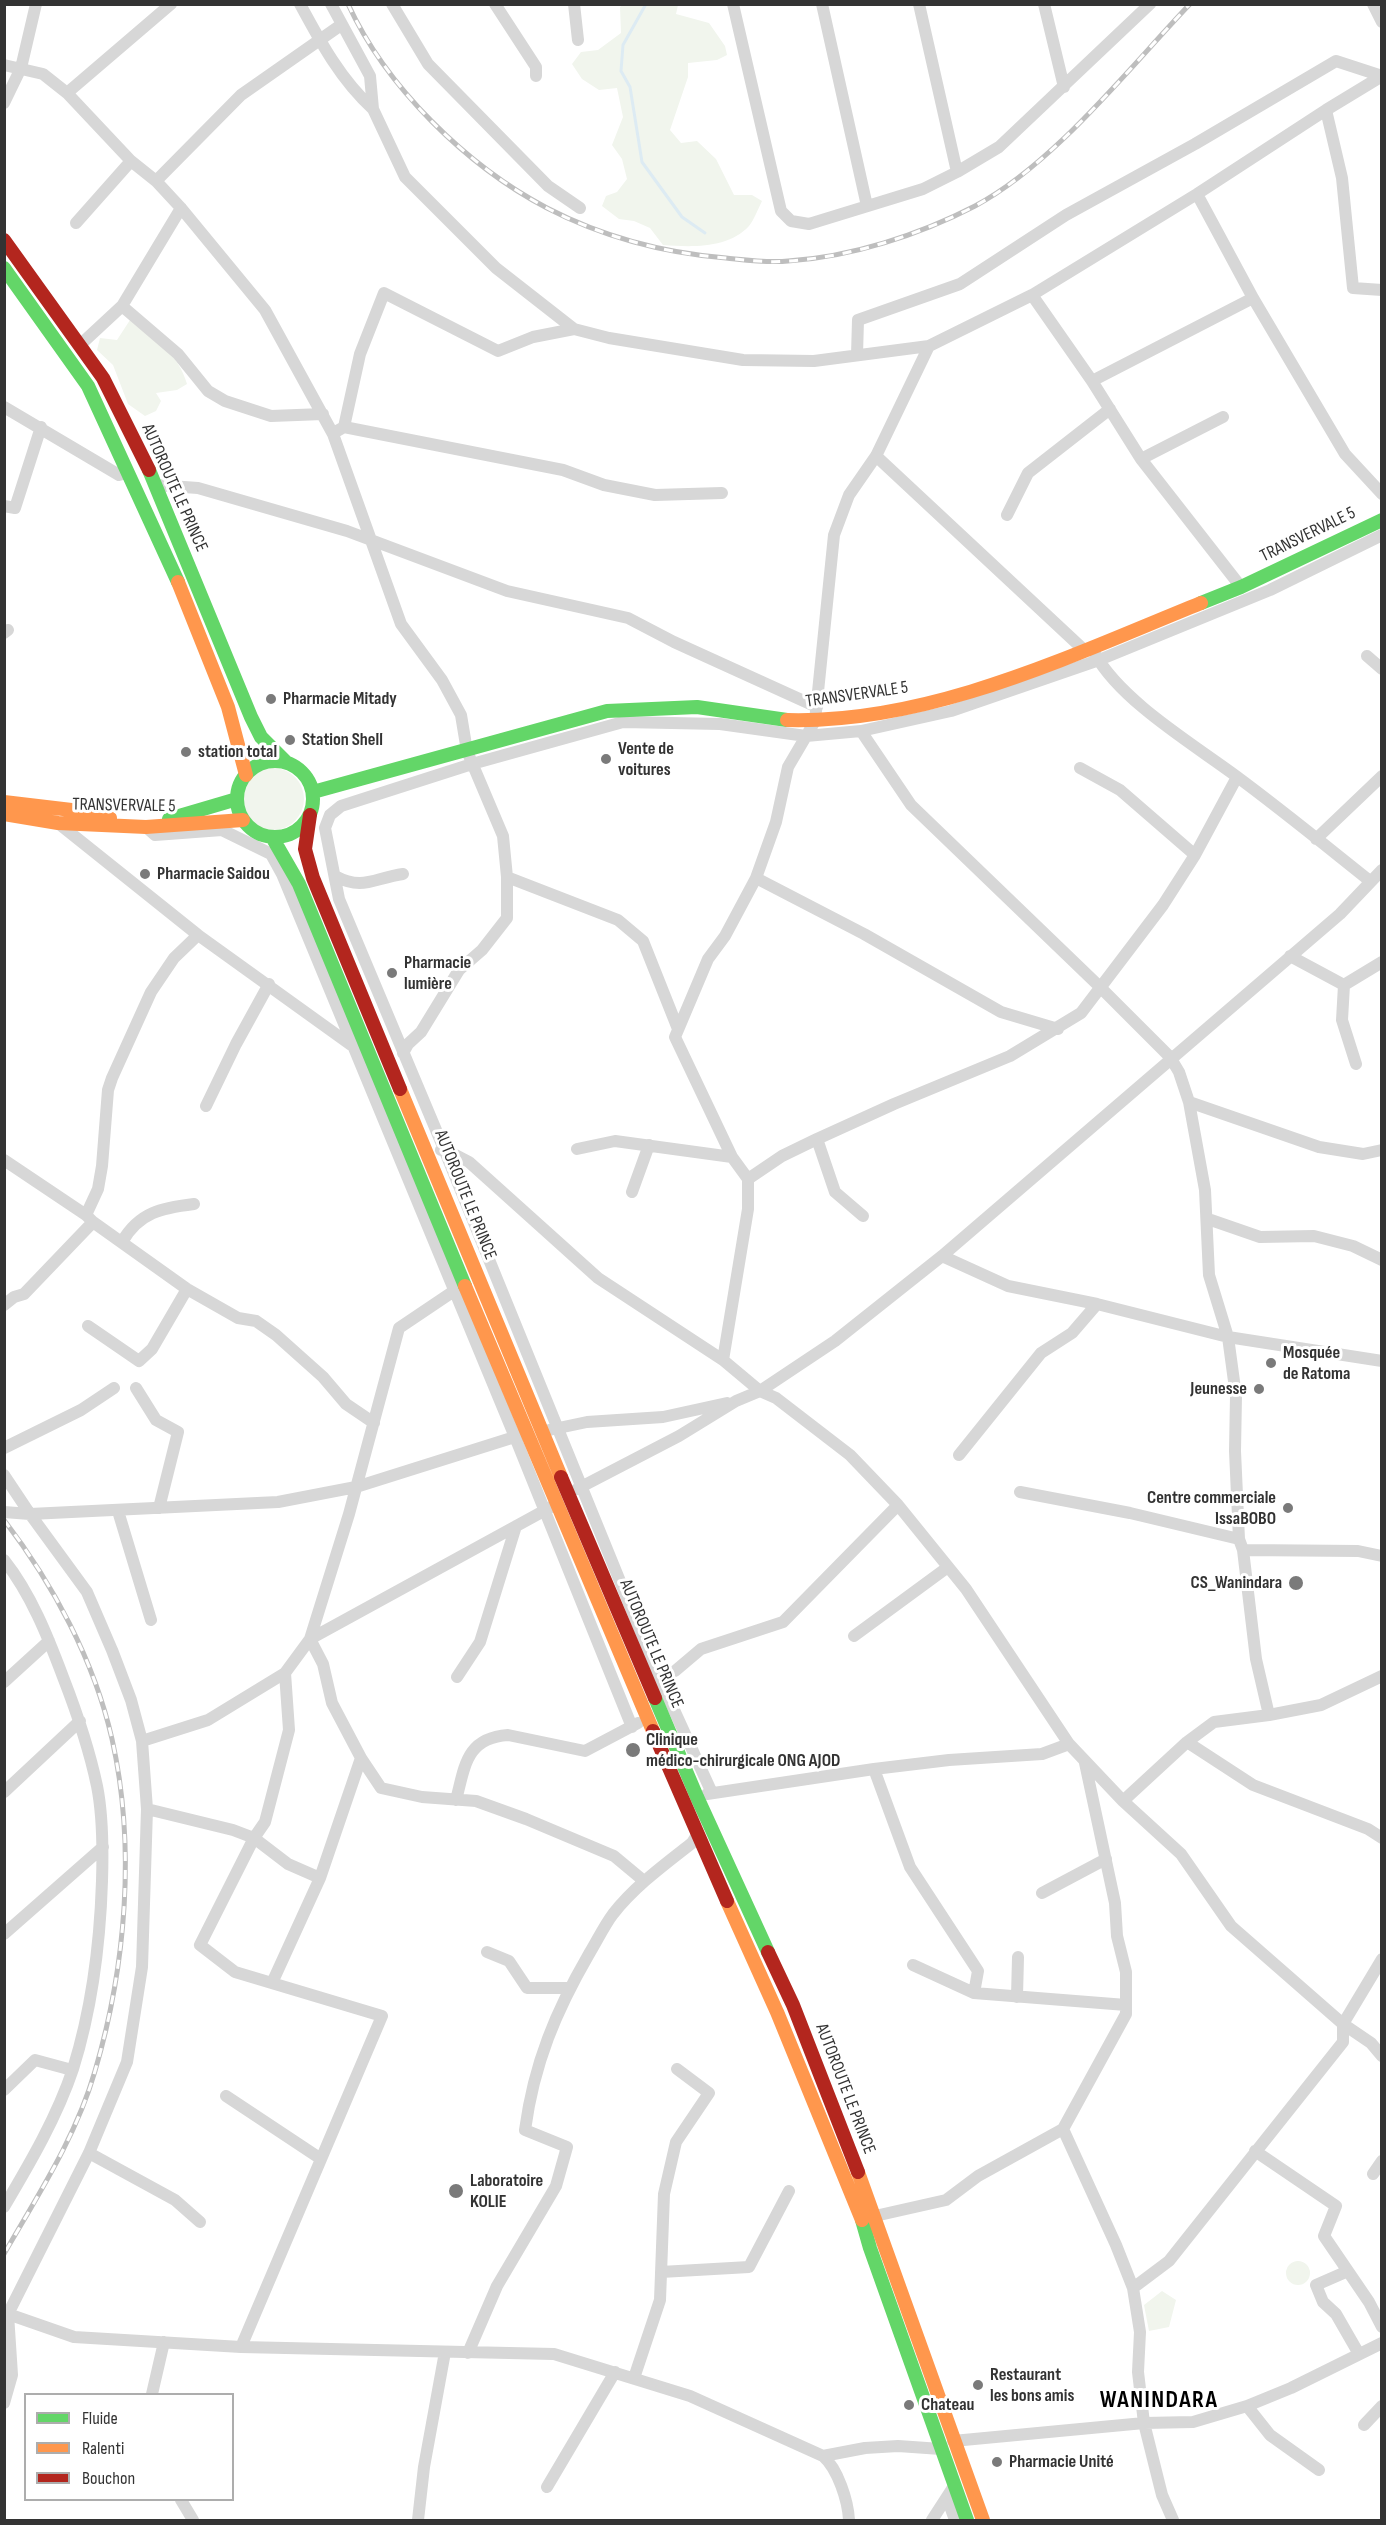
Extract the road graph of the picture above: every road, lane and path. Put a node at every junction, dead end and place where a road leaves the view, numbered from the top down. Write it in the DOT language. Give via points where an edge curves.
graph roads {
  1 [pos="36,4"];
  2 [pos="171,4"];
  3 [pos="300,4"];
  4 [pos="331,4"];
  5 [pos="392,4"];
  6 [pos="495,4"];
  7 [pos="574,4"];
  8 [pos="732,4"];
  9 [pos="822,4"];
  10 [pos="919,4"];
  11 [pos="1044,4"];
  12 [pos="1150,4"];
  13 [pos="1373,4"];
  14 [pos="1382,22"];
  15 [pos="341,25"];
  16 [pos="319,40"];
  17 [pos="578,40"];
  18 [pos="4,64"];
  19 [pos="21,68"];
  20 [pos="536,76"];
  21 [pos="1382,76"];
  22 [pos="1064,87"];
  23 [pos="67,93"];
  24 [pos="4,103"];
  25 [pos="373,109"];
  26 [pos="1326,110"];
  27 [pos="131,161"];
  28 [pos="957,172"];
  29 [pos="156,181"];
  30 [pos="1197,194"];
  31 [pos="867,206"];
  32 [pos="181,208"];
  33 [pos="580,208"];
  34 [pos="76,224"];
  35 [pos="4,240"];
  36 [pos="4,268"];
  37 [pos="1382,290"];
  38 [pos="1032,295"];
  39 [pos="1253,298"];
  40 [pos="122,306"];
  41 [pos="574,329"];
  42 [pos="80,345"];
  43 [pos="929,346"];
  44 [pos="856,356"];
  45 [pos="1092,381"];
  46 [pos="4,407"];
  47 [pos="1110,409"];
  48 [pos="322,414"];
  49 [pos="1223,417"];
  50 [pos="41,427"];
  51 [pos="338,430"];
  52 [pos="876,456"];
  53 [pos="1141,459"];
  54 [pos="127,473"];
  55 [pos="156,485"];
  56 [pos="722,493"];
  57 [pos="1382,494"];
  58 [pos="4,506"];
  59 [pos="1007,515"];
  60 [pos="1382,520"];
  61 [pos="1382,535"];
  62 [pos="371,541"];
  63 [pos="1241,587"];
  64 [pos="1088,649"];
  65 [pos="1367,656"];
  66 [pos="1099,660"];
  67 [pos="1382,669"];
  68 [pos="817,707"];
  69 [pos="815,722"];
  70 [pos="861,731"];
  71 [pos="806,736"];
  72 [pos="469,758"];
  73 [pos="286,762"];
  74 [pos="1080,768"];
  75 [pos="246,775"];
  76 [pos="1382,776"];
  77 [pos="1237,777"];
  78 [pos="313,792"];
  79 [pos="237,799"];
  80 [pos="4,802"];
  81 [pos="4,814"];
  82 [pos="310,815"];
  83 [pos="243,820"];
  84 [pos="58,823"];
  85 [pos="146,828"];
  86 [pos="272,837"];
  87 [pos="1316,839"];
  88 [pos="1195,855"];
  89 [pos="1382,870"];
  90 [pos="403,874"];
  91 [pos="335,876"];
  92 [pos="507,877"];
  93 [pos="756,878"];
  94 [pos="1370,881"];
  95 [pos="304,912"];
  96 [pos="198,935"];
  97 [pos="1290,956"];
  98 [pos="1382,962"];
  99 [pos="268,984"];
  100 [pos="1344,985"];
  101 [pos="1100,987"];
  102 [pos="378,991"];
  103 [pos="363,996"];
  104 [pos="678,1029"];
  105 [pos="1058,1029"];
  106 [pos="352,1046"];
  107 [pos="403,1053"];
  108 [pos="1170,1057"];
  109 [pos="1356,1064"];
  110 [pos="1189,1102"];
  111 [pos="206,1106"];
  112 [pos="817,1139"];
  113 [pos="649,1145"];
  114 [pos="444,1149"];
  115 [pos="577,1149"];
  116 [pos="1382,1150"];
  117 [pos="428,1154"];
  118 [pos="732,1157"];
  119 [pos="4,1160"];
  120 [pos="748,1179"];
  121 [pos="632,1192"];
  122 [pos="194,1204"];
  123 [pos="863,1216"];
  124 [pos="90,1218"];
  125 [pos="1208,1220"];
  126 [pos="122,1242"];
  127 [pos="942,1256"];
  128 [pos="1382,1260"];
  129 [pos="187,1289"];
  130 [pos="454,1291"];
  131 [pos="1097,1304"];
  132 [pos="4,1305"];
  133 [pos="88,1326"];
  134 [pos="1228,1338"];
  135 [pos="723,1360"];
  136 [pos="1382,1361"];
  137 [pos="114,1388"];
  138 [pos="136,1388"];
  139 [pos="760,1391"];
  140 [pos="736,1401"];
  141 [pos="374,1423"];
  142 [pos="556,1427"];
  143 [pos="542,1433"];
  144 [pos="520,1435"];
  145 [pos="4,1448"];
  146 [pos="959,1455"];
  147 [pos="4,1475"];
  148 [pos="356,1487"];
  149 [pos="583,1487"];
  150 [pos="1020,1492"];
  151 [pos="568,1494"];
  152 [pos="898,1505"];
  153 [pos="159,1508"];
  154 [pos="550,1508"];
  155 [pos="117,1510"];
  156 [pos="4,1512"];
  157 [pos="30,1514"];
  158 [pos="516,1526"];
  159 [pos="1241,1544"];
  160 [pos="1382,1556"];
  161 [pos="4,1560"];
  162 [pos="948,1567"];
  163 [pos="151,1620"];
  164 [pos="854,1636"];
  165 [pos="310,1640"];
  166 [pos="49,1641"];
  167 [pos="285,1673"];
  168 [pos="1382,1676"];
  169 [pos="457,1677"];
  170 [pos="659,1677"];
  171 [pos="4,1682"];
  172 [pos="1269,1715"];
  173 [pos="647,1718"];
  174 [pos="80,1721"];
  175 [pos="632,1727"];
  176 [pos="142,1741"];
  177 [pos="1187,1742"];
  178 [pos="1069,1744"];
  179 [pos="361,1758"];
  180 [pos="1085,1763"];
  181 [pos="874,1769"];
  182 [pos="4,1792"];
  183 [pos="712,1793"];
  184 [pos="697,1797"];
  185 [pos="456,1800"];
  186 [pos="1123,1802"];
  187 [pos="147,1809"];
  188 [pos="697,1835"];
  189 [pos="255,1838"];
  190 [pos="1382,1838"];
  191 [pos="103,1847"];
  192 [pos="1106,1859"];
  193 [pos="320,1878"];
  194 [pos="644,1881"];
  195 [pos="1042,1893"];
  196 [pos="4,1934"];
  197 [pos="487,1952"];
  198 [pos="1018,1958"];
  199 [pos="1382,1959"];
  200 [pos="913,1965"];
  201 [pos="272,1983"];
  202 [pos="569,1988"];
  203 [pos="974,1993"];
  204 [pos="1017,1997"];
  205 [pos="1126,2005"];
  206 [pos="1343,2024"];
  207 [pos="1382,2056"];
  208 [pos="677,2069"];
  209 [pos="72,2070"];
  210 [pos="4,2090"];
  211 [pos="226,2096"];
  212 [pos="1063,2129"];
  213 [pos="1255,2151"];
  214 [pos="89,2153"];
  215 [pos="321,2159"];
  216 [pos="1382,2161"];
  217 [pos="1373,2174"];
  218 [pos="789,2191"];
  219 [pos="4,2207"];
  220 [pos="875,2216"];
  221 [pos="200,2222"];
  222 [pos="661,2271"];
  223 [pos="1348,2271"];
  224 [pos="1133,2288"];
  225 [pos="8,2314"];
  226 [pos="1382,2327"];
  227 [pos="164,2342"];
  228 [pos="1382,2343"];
  229 [pos="242,2347"];
  230 [pos="445,2352"];
  231 [pos="468,2353"];
  232 [pos="1359,2354"];
  233 [pos="615,2372"];
  234 [pos="634,2378"];
  235 [pos="152,2393"];
  236 [pos="4,2403"];
  237 [pos="1247,2406"];
  238 [pos="1382,2406"];
  239 [pos="1144,2423"];
  240 [pos="1364,2425"];
  241 [pos="953,2441"];
  242 [pos="941,2449"];
  243 [pos="823,2456"];
  244 [pos="1319,2470"];
  245 [pos="547,2487"];
  246 [pos="951,2492"];
  247 [pos="182,2501"];
  248 [pos="193,2520"];
  249 [pos="418,2520"];
  250 [pos="849,2520"];
  251 [pos="932,2520"];
  252 [pos="955,2520"];
  253 [pos="967,2520"];
  254 [pos="983,2520"];
  255 [pos="1173,2520"];
  1 -- 19 [label="street"];
  2 -- 23 [label="street"];
  3 -- 16 [label="street"];
  4 -- 15 [label="street"];
  5 -- 33 [label="street" via="428,64 548,186"];
  6 -- 20 [label="street" via="536,67"];
  7 -- 17 [label="street"];
  8 -- 31 [label="street" via="781,211 790,221 809,224"];
  9 -- 31 [label="street"];
  10 -- 28 [label="street"];
  11 -- 22 [label="street"];
  12 -- 22 [label="street"];
  13 -- 14 [label="street"];
  15 -- 16 [label="street"];
  15 -- 25 [label="street" via="370,76"];
  16 -- 25 [label="street" via="351,89"];
  16 -- 29 [label="street" via="241,95"];
  18 -- 19 [label="street"];
  19 -- 23 [label="street" via="43,74"];
  19 -- 24 [label="street"];
  21 -- 26 [label="street"];
  21 -- 44 [label="street" via="1336,61 1066,215 960,284 858,320"];
  22 -- 28 [label="street" via="999,147"];
  23 -- 27 [label="street"];
  25 -- 41 [label="street" via="405,177 496,268"];
  26 -- 30 [label="street"];
  26 -- 37 [label="street" via="1342,178 1353,288"];
  27 -- 29 [label="street"];
  27 -- 34 [label="street"];
  28 -- 31 [label="street" via="923,189"];
  29 -- 32 [label="street"];
  30 -- 38 [label="street"];
  30 -- 39 [label="street"];
  32 -- 40 [label="street"];
  32 -- 48 [label="street" via="265,310"];
  35 -- 42 [label="main road, AUTOROUTE LE PRINCE"];
  36 -- 54 [label="main road, AUTOROUTE LE PRINCE" via="88,386"];
  38 -- 43 [label="street"];
  38 -- 45 [label="street"];
  39 -- 45 [label="street"];
  39 -- 57 [label="street" via="1345,454"];
  40 -- 42 [label="street"];
  40 -- 48 [label="street" via="178,354 208,391 225,401 271,416"];
  41 -- 44 [label="street" via="743,360 814,361"];
  41 -- 51 [label="street" via="533,337 498,351 384,293 360,354"];
  42 -- 55 [label="main road, AUTOROUTE LE PRINCE" via="103,378"];
  43 -- 44 [label="street"];
  43 -- 52 [label="street"];
  45 -- 47 [label="street"];
  46 -- 50 [label="street"];
  47 -- 53 [label="street"];
  47 -- 59 [label="street" via="1028,473"];
  48 -- 51 [label="street"];
  49 -- 53 [label="street"];
  50 -- 54 [label="street" via="119,475"];
  50 -- 58 [label="street" via="15,508"];
  51 -- 56 [label="street" via="563,470 604,485 655,495"];
  51 -- 62 [label="street"];
  52 -- 64 [label="street"];
  52 -- 68 [label="street" via="849,495 834,535"];
  53 -- 63 [label="street"];
  54 -- 75 [label="main road, AUTOROUTE LE PRINCE" via="176,576 215,674"];
  55 -- 62 [label="street" via="198,488"];
  55 -- 73 [label="main road, AUTOROUTE LE PRINCE" via="251,717 261,737"];
  60 -- 63 [label="main road, TRANSVERVALE 5"];
  61 -- 66 [label="street" via="1270,590"];
  62 -- 68 [label="street" via="507,591 628,618"];
  62 -- 72 [label="street" via="401,624 442,680 461,715"];
  63 -- 64 [label="main road, TRANSVERVALE 5"];
  64 -- 66 [label="street"];
  64 -- 69 [label="main road, TRANSVERVALE 5" via="963,693 892,711"];
  65 -- 67 [label="street"];
  66 -- 70 [label="street" via="951,711"];
  66 -- 77 [label="street" via="1126,692"];
  68 -- 69 [label="street"];
  69 -- 71 [label="street"];
  69 -- 72 [label="main road, TRANSVERVALE 5" via="697,707 606,711"];
  70 -- 71 [label="street"];
  70 -- 101 [label="street" via="910,805"];
  71 -- 72 [label="street" via="720,724 623,722"];
  71 -- 93 [label="street" via="788,767 776,822"];
  72 -- 78 [label="main road, TRANSVERVALE 5"];
  72 -- 91 [label="street" via="341,806 330,815 325,828"];
  72 -- 92 [label="street" via="503,836"];
  73 -- 75 [label="main road" via="264,763"];
  73 -- 78 [label="main road" via="304,773"];
  74 -- 88 [label="street" via="1120,790"];
  75 -- 79 [label="main road"];
  76 -- 87 [label="street"];
  77 -- 87 [label="street"];
  77 -- 88 [label="street"];
  78 -- 82 [label="main road"];
  79 -- 80 [label="main road, TRANSVERVALE 5" via="168,819 119,820"];
  79 -- 83 [label="main road"];
  81 -- 84 [label="main road, TRANSVERVALE 5"];
  82 -- 86 [label="main road" via="295,832"];
  82 -- 103 [label="main road, AUTOROUTE LE PRINCE" via="305,849 313,878"];
  83 -- 85 [label="main road, TRANSVERVALE 5"];
  83 -- 86 [label="main road" via="251,829"];
  84 -- 85 [label="main road, TRANSVERVALE 5"];
  84 -- 96 [label="street"];
  85 -- 95 [label="street" via="155,835 222,830 271,854"];
  86 -- 95 [label="main road, AUTOROUTE LE PRINCE" via="299,884"];
  87 -- 94 [label="street"];
  88 -- 101 [label="street" via="1163,905"];
  89 -- 94 [label="street"];
  90 -- 91 [label="street" via="350,884"];
  91 -- 102 [label="street" via="339,899"];
  92 -- 104 [label="street" via="618,920 643,941"];
  92 -- 107 [label="street" via="507,918 482,950 459,970 421,1032"];
  93 -- 104 [label="street" via="708,959"];
  93 -- 105 [label="street" via="1001,1012"];
  94 -- 97 [label="street" via="1340,914"];
  95 -- 106 [label="street"];
  95 -- 144 [label="main road, AUTOROUTE LE PRINCE"];
  96 -- 99 [label="street"];
  96 -- 124 [label="street" via="174,958 151,992 112,1078 102,1166"];
  97 -- 100 [label="street"];
  97 -- 108 [label="street"];
  98 -- 100 [label="street"];
  99 -- 106 [label="street"];
  99 -- 111 [label="street"];
  100 -- 109 [label="street" via="1342,1020"];
  101 -- 105 [label="street" via="1081,1013"];
  101 -- 108 [label="street"];
  102 -- 103 [label="street"];
  102 -- 107 [label="street"];
  103 -- 117 [label="main road, AUTOROUTE LE PRINCE"];
  104 -- 118 [label="street" via="675,1037"];
  105 -- 112 [label="street" via="1010,1056"];
  106 -- 130 [label="street"];
  107 -- 114 [label="street"];
  108 -- 110 [label="street"];
  108 -- 127 [label="street"];
  110 -- 116 [label="street" via="1319,1147 1363,1154"];
  110 -- 125 [label="street"];
  112 -- 120 [label="street"];
  112 -- 123 [label="street" via="835,1192"];
  113 -- 115 [label="street" via="615,1141"];
  113 -- 118 [label="street"];
  113 -- 121 [label="street"];
  114 -- 117 [label="street"];
  114 -- 135 [label="street" via="469,1162 598,1278"];
  114 -- 142 [label="street"];
  117 -- 143 [label="main road, AUTOROUTE LE PRINCE"];
  118 -- 120 [label="street"];
  119 -- 124 [label="street"];
  120 -- 135 [label="street" via="748,1209"];
  122 -- 126 [label="street" via="146,1216 130,1227"];
  124 -- 126 [label="street"];
  124 -- 132 [label="street" via="24,1294"];
  125 -- 128 [label="street" via="1260,1237 1314,1236 1353,1246"];
  125 -- 134 [label="street" via="1209,1275"];
  126 -- 129 [label="street"];
  127 -- 131 [label="street" via="1008,1286"];
  127 -- 139 [label="street" via="835,1341"];
  129 -- 133 [label="street" via="152,1349 139,1361"];
  129 -- 141 [label="street" via="276,1335 323,1377 346,1404"];
  130 -- 141 [label="street" via="399,1328"];
  130 -- 144 [label="street"];
  131 -- 134 [label="street"];
  131 -- 146 [label="street" via="1072,1333 1041,1353"];
  134 -- 136 [label="street"];
  134 -- 159 [label="street" via="1236,1396"];
  135 -- 139 [label="street"];
  137 -- 145 [label="street" via="81,1410"];
  138 -- 153 [label="street" via="156,1420 178,1432"];
  139 -- 140 [label="street"];
  139 -- 152 [label="street" via="776,1398 850,1455"];
  140 -- 142 [label="street" via="663,1417"];
  140 -- 149 [label="street"];
  141 -- 148 [label="street"];
  142 -- 143 [label="street"];
  142 -- 149 [label="street"];
  143 -- 151 [label="main road, AUTOROUTE LE PRINCE"];
  144 -- 148 [label="street"];
  144 -- 154 [label="main road, AUTOROUTE LE PRINCE"];
  147 -- 157 [label="street"];
  148 -- 153 [label="street" via="278,1502"];
  148 -- 165 [label="street"];
  149 -- 151 [label="street"];
  149 -- 170 [label="street"];
  150 -- 159 [label="street" via="1130,1513"];
  151 -- 184 [label="main road, AUTOROUTE LE PRINCE"];
  152 -- 162 [label="street"];
  152 -- 170 [label="street" via="783,1622 701,1649 675,1671"];
  153 -- 155 [label="street"];
  154 -- 158 [label="street"];
  154 -- 173 [label="main road, AUTOROUTE LE PRINCE"];
  154 -- 175 [label="street"];
  155 -- 157 [label="street"];
  155 -- 163 [label="street"];
  156 -- 157 [label="street"];
  157 -- 176 [label="street" via="87,1592 131,1700"];
  158 -- 165 [label="street"];
  158 -- 169 [label="street" via="480,1642"];
  159 -- 160 [label="street"];
  159 -- 172 [label="street" via="1256,1659"];
  161 -- 166 [label="street" via="18,1577"];
  162 -- 164 [label="street"];
  162 -- 178 [label="street"];
  165 -- 167 [label="street"];
  165 -- 179 [label="street" via="323,1664 332,1703"];
  166 -- 171 [label="street"];
  166 -- 174 [label="street"];
  167 -- 176 [label="street" via="208,1720"];
  167 -- 189 [label="street" via="289,1731 265,1822"];
  168 -- 172 [label="street" via="1321,1705"];
  170 -- 183 [label="street"];
  172 -- 177 [label="street" via="1214,1722"];
  173 -- 175 [label="street"];
  173 -- 188 [label="main road, AUTOROUTE LE PRINCE"];
  174 -- 182 [label="street"];
  174 -- 191 [label="street" via="97,1788"];
  175 -- 185 [label="street" via="585,1751 497,1736 477,1746 468,1756"];
  176 -- 187 [label="street"];
  177 -- 186 [label="street"];
  177 -- 190 [label="street" via="1253,1785 1368,1829"];
  178 -- 180 [label="street"];
  178 -- 181 [label="street" via="1042,1754"];
  179 -- 185 [label="street" via="381,1788"];
  179 -- 193 [label="street"];
  180 -- 186 [label="street"];
  180 -- 192 [label="street"];
  181 -- 183 [label="street"];
  181 -- 203 [label="street" via="910,1867 978,1971"];
  183 -- 184 [label="street"];
  184 -- 220 [label="main road, AUTOROUTE LE PRINCE" via="794,2005"];
  185 -- 194 [label="street" via="477,1801 614,1856"];
  186 -- 206 [label="street" via="1181,1854 1232,1926"];
  187 -- 189 [label="street"];
  187 -- 214 [label="street" via="142,1967 127,2062"];
  188 -- 194 [label="street"];
  188 -- 242 [label="main road, AUTOROUTE LE PRINCE" via="859,2207"];
  189 -- 193 [label="street" via="288,1864"];
  189 -- 201 [label="street" via="200,1945 235,1972"];
  191 -- 196 [label="street"];
  191 -- 209 [label="street" via="100,1938"];
  192 -- 195 [label="street"];
  192 -- 205 [label="street" via="1126,1972"];
  193 -- 201 [label="street"];
  194 -- 202 [label="street" via="612,1915"];
  197 -- 202 [label="street" via="507,1959 529,1989"];
  198 -- 204 [label="street"];
  199 -- 206 [label="street"];
  200 -- 203 [label="street"];
  201 -- 215 [label="street" via="382,2016"];
  202 -- 231 [label="street" via="548,2034 525,2130 566,2145 556,2186 497,2286"];
  203 -- 204 [label="street"];
  204 -- 205 [label="street"];
  205 -- 212 [label="street" via="1126,2014"];
  206 -- 207 [label="street" via="1371,2043"];
  206 -- 213 [label="street" via="1343,2042"];
  208 -- 222 [label="street" via="709,2093 676,2142 664,2194"];
  209 -- 210 [label="street" via="35,2060"];
  209 -- 219 [label="street" via="39,2147"];
  211 -- 215 [label="street"];
  212 -- 220 [label="street" via="978,2176 946,2200"];
  212 -- 224 [label="street"];
  213 -- 223 [label="street" via="1335,2206 1324,2236"];
  213 -- 224 [label="street" via="1169,2261"];
  214 -- 221 [label="street" via="175,2200"];
  214 -- 225 [label="street"];
  215 -- 229 [label="street"];
  216 -- 217 [label="street"];
  218 -- 222 [label="street" via="749,2268"];
  220 -- 241 [label="main road, AUTOROUTE LE PRINCE"];
  222 -- 234 [label="street" via="660,2300"];
  223 -- 226 [label="street"];
  223 -- 232 [label="street" via="1316,2285 1323,2302 1336,2314"];
  224 -- 239 [label="street" via="1140,2332 1138,2372"];
  225 -- 227 [label="street" via="74,2337"];
  225 -- 236 [label="street" via="12,2375"];
  227 -- 229 [label="street"];
  227 -- 235 [label="street"];
  228 -- 232 [label="street"];
  229 -- 230 [label="street"];
  230 -- 231 [label="street"];
  230 -- 249 [label="street"];
  231 -- 233 [label="street" via="554,2354"];
  232 -- 237 [label="street"];
  233 -- 234 [label="street"];
  233 -- 245 [label="street"];
  234 -- 243 [label="street" via="690,2396"];
  237 -- 239 [label="street" via="1193,2422"];
  237 -- 244 [label="street" via="1270,2434"];
  238 -- 240 [label="street"];
  239 -- 241 [label="street"];
  239 -- 255 [label="street" via="1162,2496"];
  241 -- 254 [label="main road, AUTOROUTE LE PRINCE"];
  242 -- 243 [label="street" via="898,2446"];
  242 -- 246 [label="main road, AUTOROUTE LE PRINCE"];
  243 -- 250 [label="street" via="842,2489"];
  246 -- 251 [label="street"];
  246 -- 252 [label="street"];
  246 -- 253 [label="main road, AUTOROUTE LE PRINCE"];
  247 -- 248 [label="street"];
}
